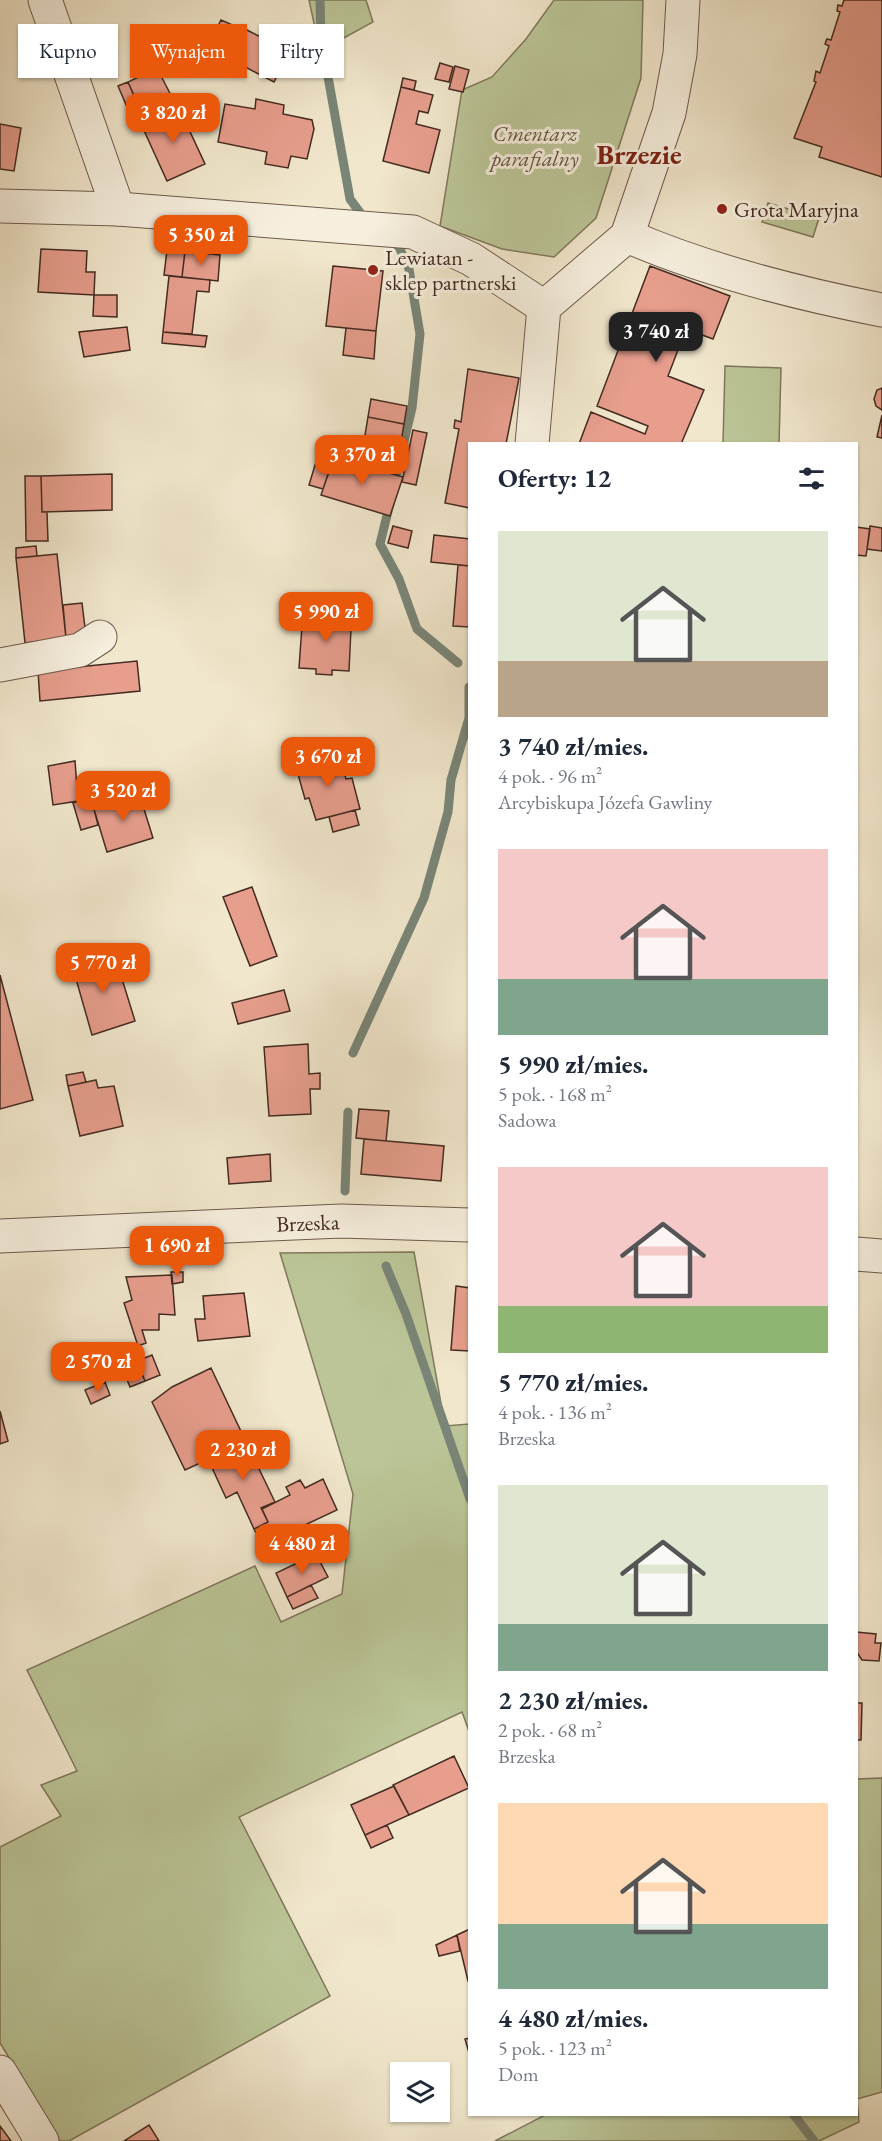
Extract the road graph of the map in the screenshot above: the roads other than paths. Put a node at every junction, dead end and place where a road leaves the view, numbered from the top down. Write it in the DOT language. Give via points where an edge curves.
graph roads {
  1 [pos="45,0"];
  2 [pos="683,0"];
  3 [pos="0,206"];
  4 [pos="118,209"];
  5 [pos="627,236"];
  6 [pos="544,307"];
  7 [pos="882,310"];
  8 [pos="532,442"];
  9 [pos="100,637"];
  10 [pos="0,665"];
  11 [pos="468,1225"];
  12 [pos="0,1236"];
  13 [pos="858,1254"];
  14 [pos="882,1256"];
  15 [pos="0,2072"];
  16 [pos="42,2141"];
  1 -- 4 [label="street"];
  2 -- 5 [label="street" via="680,54 669,113"];
  3 -- 4 [label="street"];
  4 -- 6 [label="street" via="413,232 471,259"];
  5 -- 6 [label="street"];
  5 -- 7 [label="street" via="674,256 731,273 811,296"];
  6 -- 8 [label="street"];
  9 -- 10 [label="street" via="80,650"];
  11 -- 12 [label="street, Brzeska" via="341,1221"];
  13 -- 14 [label="street"];
  15 -- 16 [label="street"];
}
